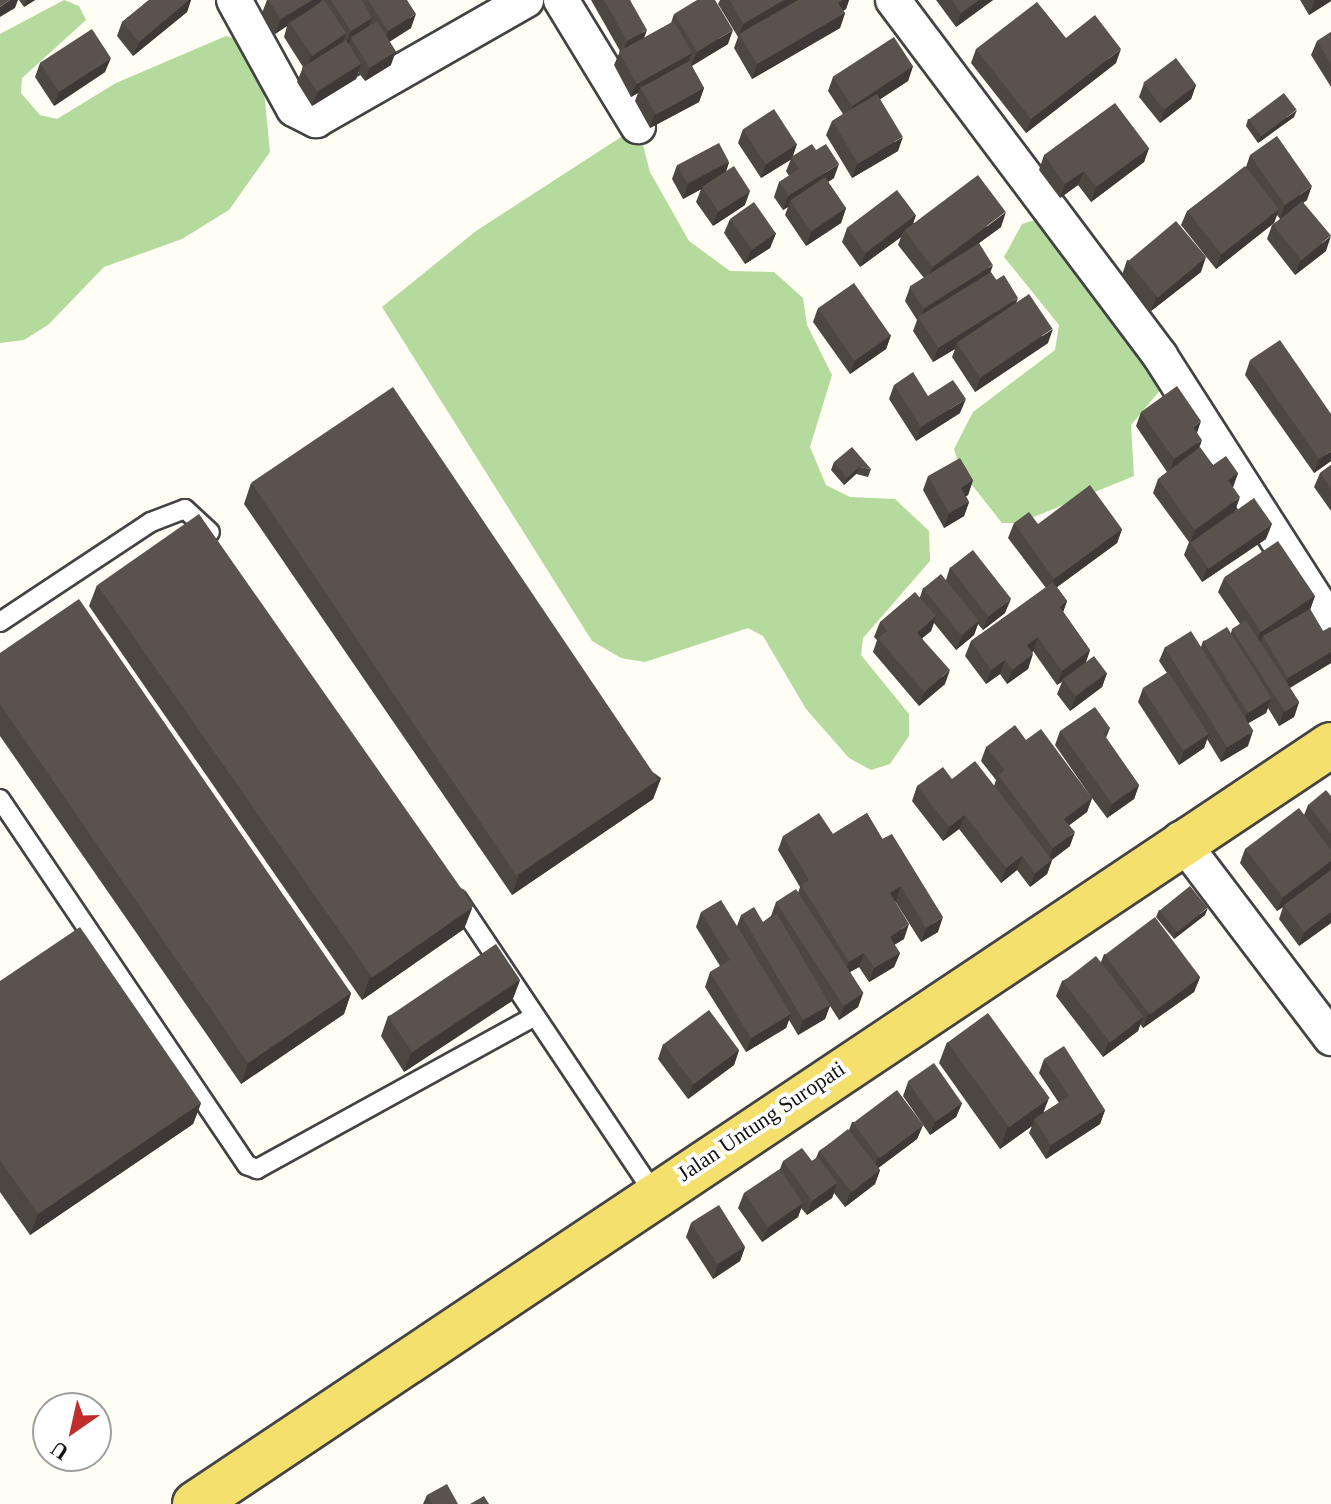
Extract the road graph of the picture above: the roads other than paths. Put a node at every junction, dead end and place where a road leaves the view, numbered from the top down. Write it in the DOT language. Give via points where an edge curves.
graph roads {
  1 [pos="234,0"];
  2 [pos="526,0"];
  3 [pos="561,0"];
  4 [pos="893,0"];
  5 [pos="638,126"];
  6 [pos="223,552"];
  7 [pos="0,622"];
  8 [pos="1331,623"];
  9 [pos="1331,745"];
  10 [pos="0,799"];
  11 [pos="1180,839"];
  12 [pos="446,883"];
  13 [pos="535,1016"];
  14 [pos="1331,1038"];
  15 [pos="653,1192"];
  16 [pos="195,1504"];
  1 -- 2 [label="street" via="294,109 316,120"];
  3 -- 5 [label="street"];
  4 -- 8 [label="street" via="1160,356"];
  6 -- 7 [label="lane" via="185,509 151,522"];
  9 -- 11 [label="main road, Jalan Untung Suropati"];
  10 -- 13 [label="lane" via="247,1165 257,1169"];
  11 -- 14 [label="street"];
  11 -- 15 [label="main road, Jalan Untung Suropati"];
  12 -- 13 [label="lane"];
  13 -- 15 [label="lane"];
  15 -- 16 [label="main road, Jalan Untung Suropati"];
}
